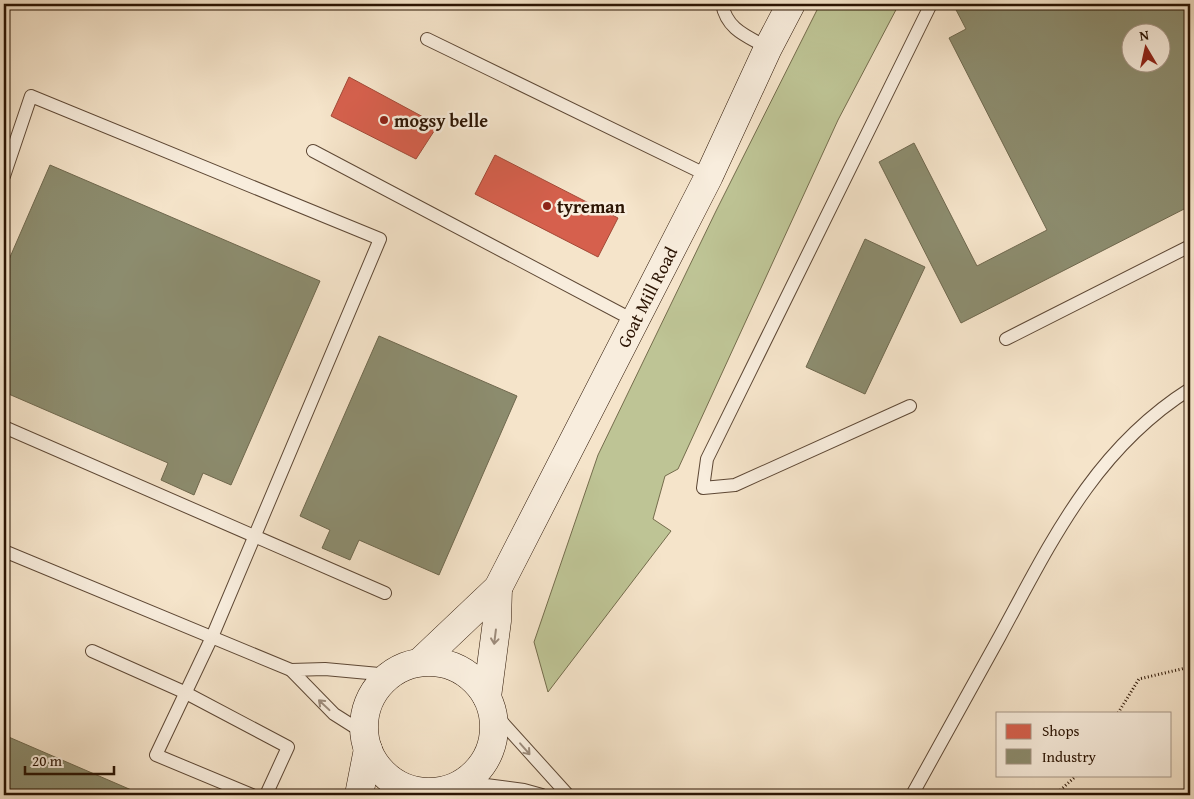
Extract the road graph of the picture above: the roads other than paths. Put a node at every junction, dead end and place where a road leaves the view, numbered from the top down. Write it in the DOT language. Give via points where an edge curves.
graph roads {
  1 [pos="722,4"];
  2 [pos="791,4"];
  3 [pos="931,4"];
  4 [pos="427,39"];
  5 [pos="768,48"];
  6 [pos="313,151"];
  7 [pos="4,176"];
  8 [pos="709,176"];
  9 [pos="1190,246"];
  10 [pos="635,321"];
  11 [pos="1006,339"];
  12 [pos="1190,389"];
  13 [pos="910,406"];
  14 [pos="4,427"];
  15 [pos="255,536"];
  16 [pos="4,551"];
  17 [pos="498,588"];
  18 [pos="384,593"];
  19 [pos="212,637"];
  20 [pos="92,652"];
  21 [pos="420,662"];
  22 [pos="291,670"];
  23 [pos="390,675"];
  24 [pos="184,692"];
  25 [pos="490,705"];
  26 [pos="366,741"];
  27 [pos="450,789"];
  28 [pos="252,795"];
  29 [pos="266,795"];
  30 [pos="359,795"];
  31 [pos="542,795"];
  32 [pos="568,795"];
  33 [pos="912,795"];
  1 -- 5 [label="lane" via="732,26"];
  2 -- 5 [label="street, Goat Mill Road"];
  3 -- 13 [label="lane" via="707,460 703,488 734,485"];
  4 -- 8 [label="lane"];
  5 -- 8 [label="street, Goat Mill Road"];
  6 -- 10 [label="lane"];
  7 -- 15 [label="lane" via="31,96 380,239"];
  8 -- 10 [label="street, Goat Mill Road"];
  9 -- 11 [label="lane"];
  10 -- 17 [label="street, Goat Mill Road"];
  12 -- 33 [label="lane" via="1159,410 1129,438 1093,477 1056,531"];
  14 -- 15 [label="lane"];
  15 -- 18 [label="lane"];
  15 -- 19 [label="lane"];
  16 -- 19 [label="lane"];
  17 -- 21 [label="street, Goat Mill Road"];
  17 -- 25 [label="street, Goat Mill Road, one-way"];
  19 -- 22 [label="lane"];
  19 -- 24 [label="lane"];
  20 -- 24 [label="lane"];
  21 -- 23 [label="street" via="404,666"];
  21 -- 25 [label="street" via="436,662 466,673 478,684"];
  22 -- 23 [label="lane" via="325,669"];
  26 -- 22 [label="lane, one-way"];
  23 -- 26 [label="street" via="369,700 365,716"];
  24 -- 28 [label="lane" via="156,755"];
  24 -- 29 [label="lane" via="288,747"];
  25 -- 27 [label="street" via="494,729 492,745 476,772"];
  25 -- 32 [label="lane, one-way"];
  26 -- 27 [label="street" via="375,764 400,785 432,792"];
  26 -- 30 [label="street"];
  27 -- 31 [label="lane" via="524,790"];
}
